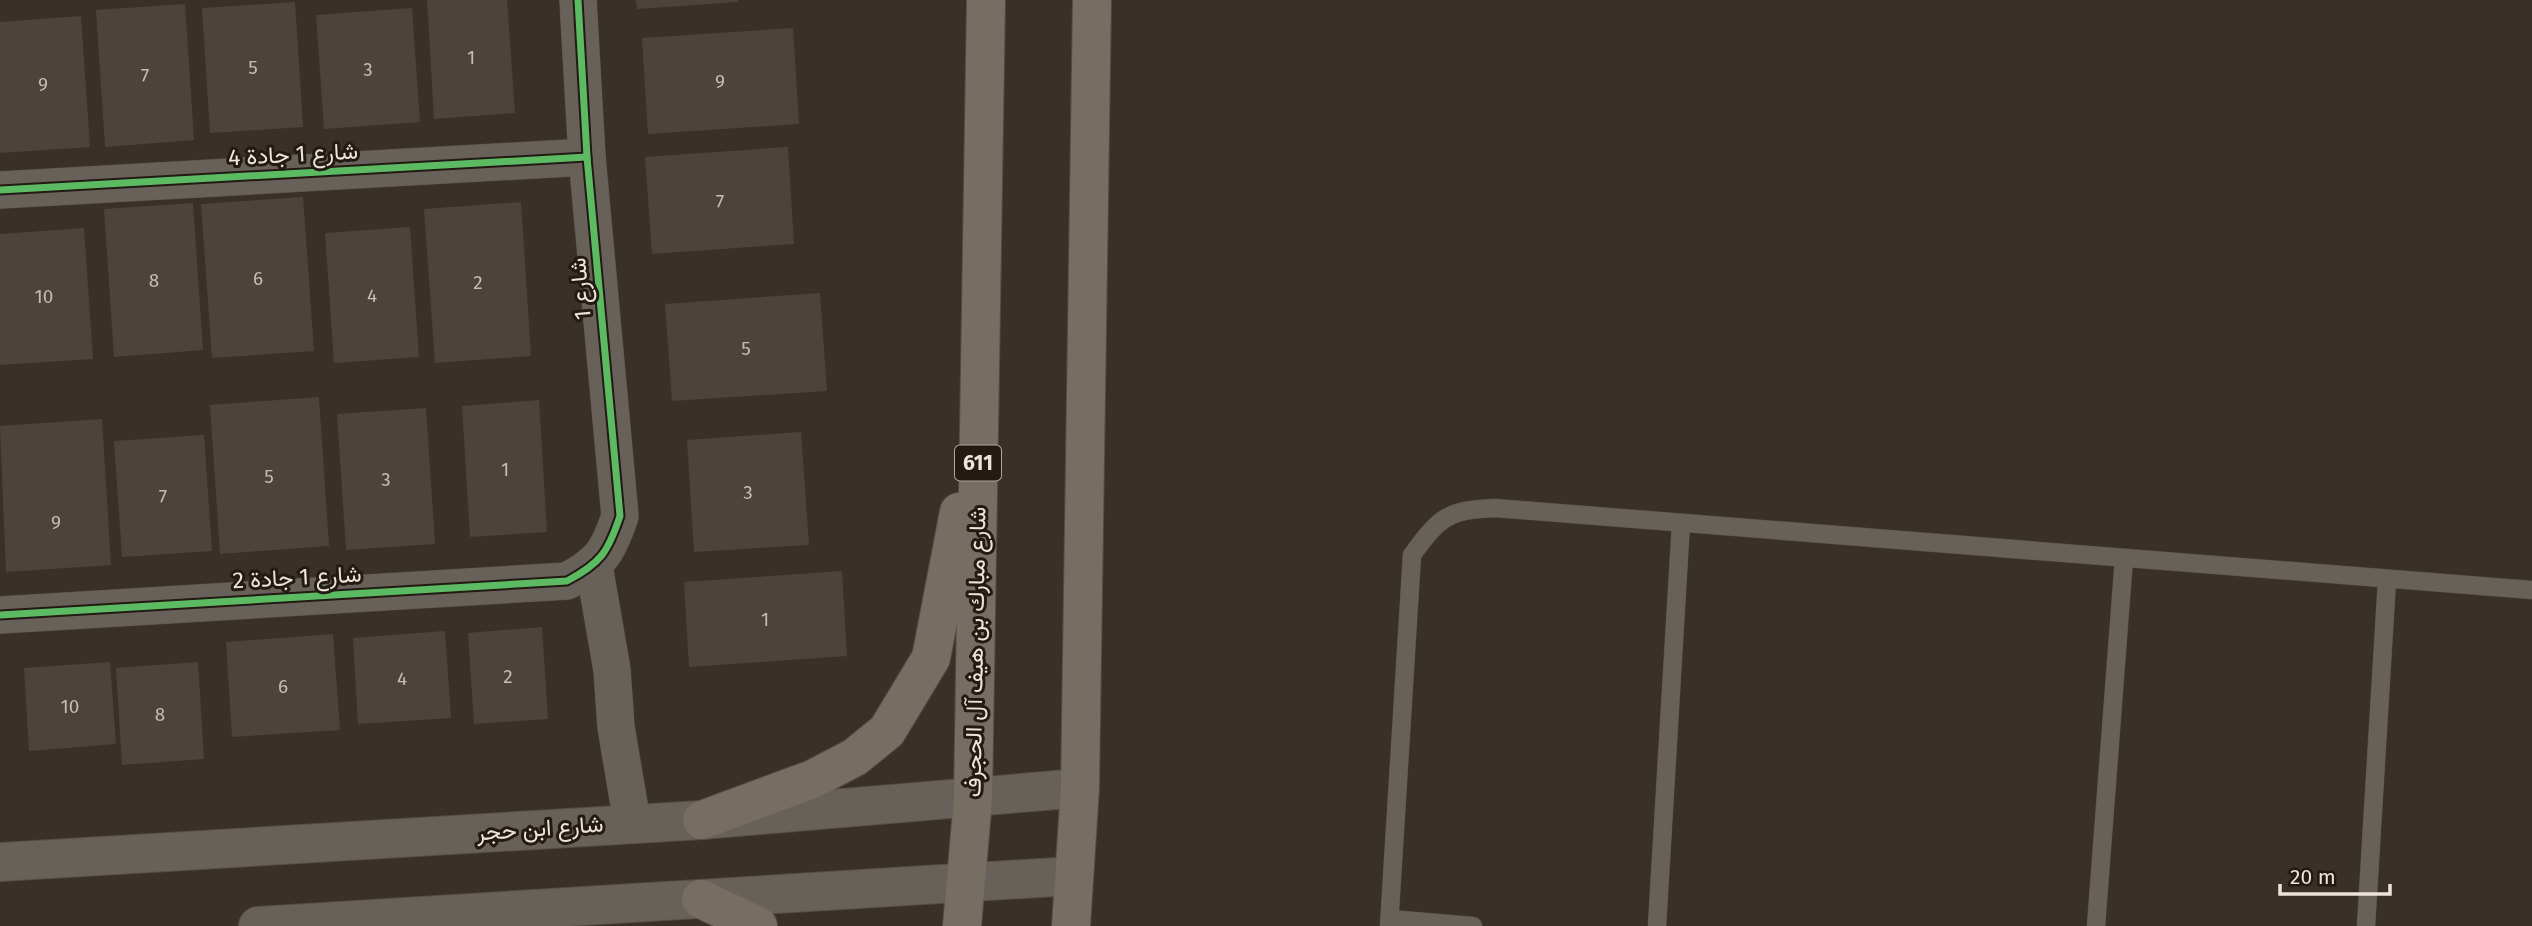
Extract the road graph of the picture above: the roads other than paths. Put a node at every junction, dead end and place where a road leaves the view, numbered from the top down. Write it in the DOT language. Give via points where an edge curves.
graph roads {
  1 [pos="578,0"];
  2 [pos="986,0"];
  3 [pos="1092,0"];
  4 [pos="587,157"];
  5 [pos="0,190"];
  6 [pos="979,389"];
  7 [pos="1681,523"];
  8 [pos="2124,558"];
  9 [pos="594,566"];
  10 [pos="2387,579"];
  11 [pos="2532,590"];
  12 [pos="0,615"];
  13 [pos="1080,788"];
  14 [pos="973,799"];
  15 [pos="702,820"];
  16 [pos="632,822"];
  17 [pos="0,862"];
  18 [pos="1072,876"];
  19 [pos="964,883"];
  20 [pos="701,899"];
  21 [pos="1390,923"];
  22 [pos="258,926"];
  23 [pos="758,926"];
  24 [pos="962,926"];
  25 [pos="1071,926"];
  26 [pos="1473,926"];
  27 [pos="1657,926"];
  28 [pos="2096,926"];
  29 [pos="2366,926"];
  1 -- 4 [label="street, شارع 1"];
  2 -- 6 [label="main road, شارع مبارك بن هيف آل الحجرف / 611"];
  3 -- 13 [label="main road"];
  4 -- 5 [label="street, شارع 1 جادة 4"];
  4 -- 9 [label="street, شارع 1" via="620,516 612,540"];
  6 -- 14 [label="main road, شارع مبارك بن هيف آل الحجرف / 611"];
  6 -- 15 [label="main road" via="931,658 887,731 855,757 813,779"];
  7 -- 8 [label="lane"];
  7 -- 21 [label="lane" via="1495,509 1465,509 1436,522 1412,555"];
  7 -- 27 [label="lane"];
  8 -- 10 [label="lane"];
  8 -- 28 [label="lane"];
  9 -- 12 [label="street, شارع 1 جادة 2" via="567,580"];
  9 -- 16 [label="street"];
  10 -- 11 [label="lane"];
  10 -- 29 [label="lane"];
  13 -- 14 [label="main road, شارع ابن حجر"];
  13 -- 18 [label="main road"];
  14 -- 15 [label="main road, شارع ابن حجر"];
  14 -- 19 [label="main road, شارع مبارك بن هيف آل الحجرف / 611"];
  15 -- 16 [label="main road, شارع ابن حجر"];
  16 -- 17 [label="main road, شارع ابن حجر"];
  18 -- 19 [label="main road"];
  18 -- 25 [label="main road"];
  19 -- 20 [label="main road"];
  19 -- 24 [label="main road, شارع مبارك بن هيف آل الحجرف / 611"];
  20 -- 22 [label="main road"];
  20 -- 23 [label="main road"];
  21 -- 26 [label="lane"];
}
